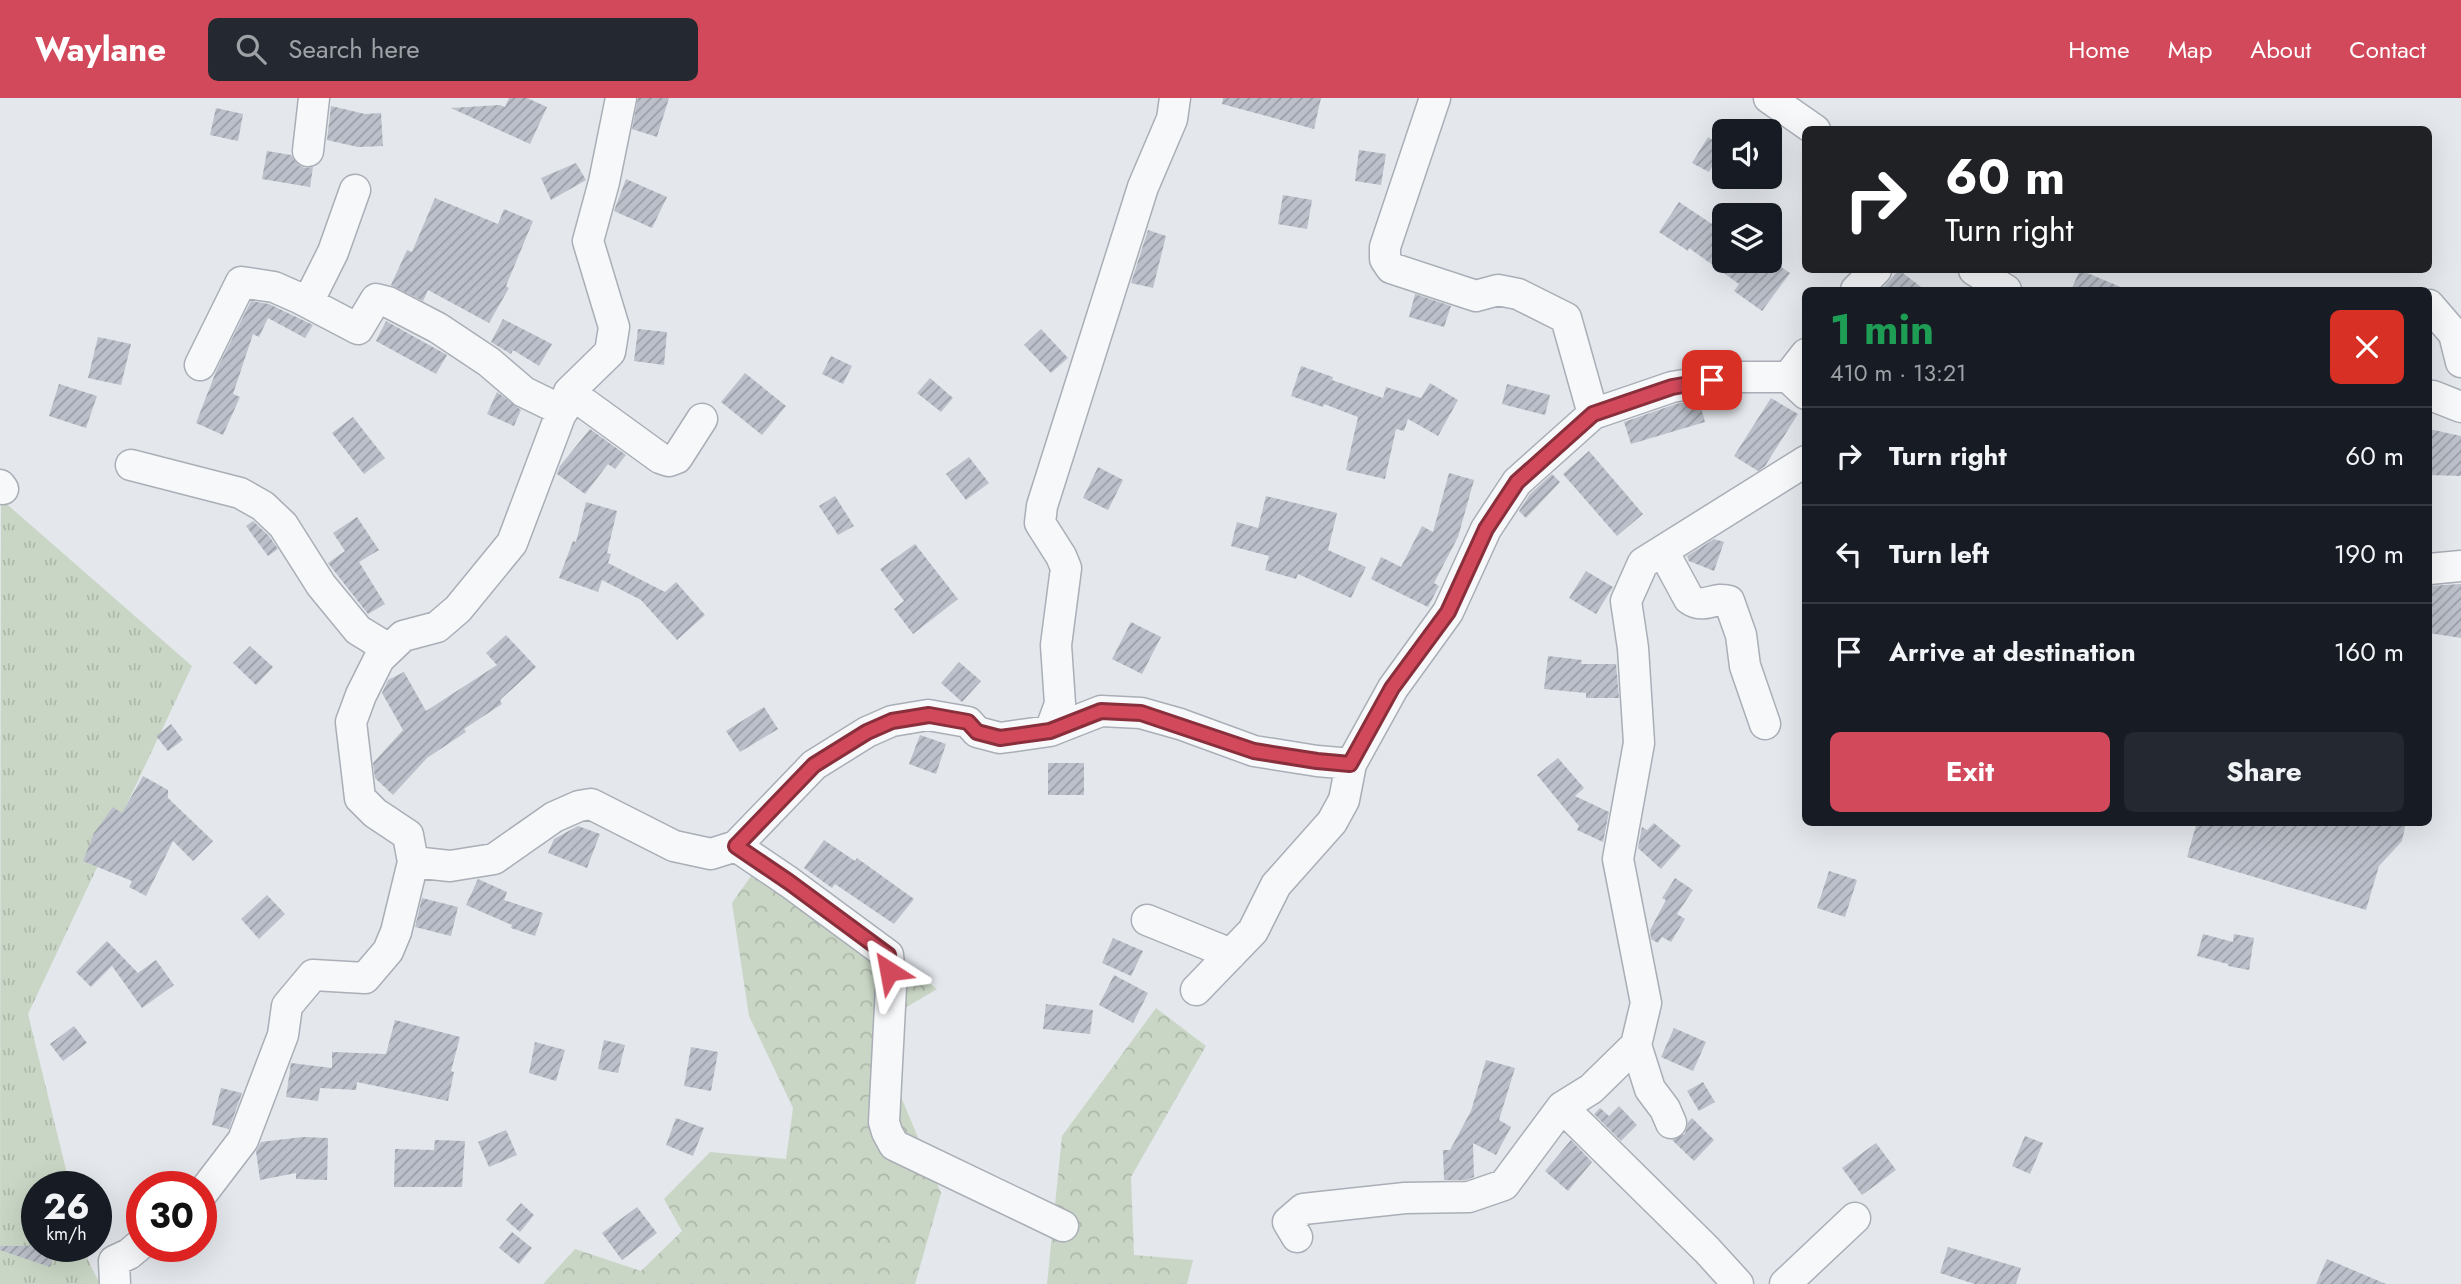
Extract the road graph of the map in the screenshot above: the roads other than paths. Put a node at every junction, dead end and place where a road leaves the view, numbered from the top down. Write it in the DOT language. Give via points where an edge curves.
graph roads {
  1 [pos="314,98"];
  2 [pos="621,98"];
  3 [pos="1175,98"];
  4 [pos="1434,98"];
  5 [pos="1769,98"];
  6 [pos="1809,126"];
  7 [pos="307,151"];
  8 [pos="355,190"];
  9 [pos="1873,273"];
  10 [pos="1979,273"];
  11 [pos="1859,287"];
  12 [pos="2002,287"];
  13 [pos="309,302"];
  14 [pos="2432,308"];
  15 [pos="2461,362"];
  16 [pos="201,365"];
  17 [pos="1800,375"];
  18 [pos="2432,396"];
  19 [pos="566,402"];
  20 [pos="2461,407"];
  21 [pos="1593,414"];
  22 [pos="702,419"];
  23 [pos="1802,464"];
  24 [pos="131,465"];
  25 [pos="1663,551"];
  26 [pos="2461,566"];
  27 [pos="2432,569"];
  28 [pos="389,649"];
  29 [pos="1765,724"];
  30 [pos="1050,731"];
  31 [pos="1350,764"];
  32 [pos="736,846"];
  33 [pos="413,862"];
  34 [pos="1147,920"];
  35 [pos="1231,954"];
  36 [pos="1196,990"];
  37 [pos="1636,1045"];
  38 [pos="1562,1107"];
  39 [pos="1671,1123"];
  40 [pos="217,1174"];
  41 [pos="1855,1218"];
  42 [pos="1063,1226"];
  43 [pos="1297,1237"];
  44 [pos="126,1255"];
  45 [pos="115,1284"];
  46 [pos="1738,1284"];
  47 [pos="1785,1284"];
  1 -- 7 [label="street"];
  2 -- 19 [label="street" via="587,241 614,327 610,352"];
  3 -- 30 [label="street" via="1172,119 1143,187 1042,506 1040,523 1066,568 1056,645 1060,704"];
  4 -- 21 [label="street" via="1385,259 1391,268 1476,296 1497,290 1518,294 1566,318"];
  5 -- 6 [label="street"];
  8 -- 13 [label="street"];
  9 -- 11 [label="street"];
  10 -- 12 [label="street"];
  13 -- 16 [label="street" via="274,287 242,282"];
  13 -- 19 [label="street" via="358,329 376,299 388,302 438,328 524,392"];
  14 -- 15 [label="street" via="2454,334"];
  17 -- 21 [label="street" via="1732,377 1672,387"];
  18 -- 20 [label="street"];
  19 -- 22 [label="street" via="669,461 677,458"];
  19 -- 28 [label="street" via="512,542 458,609 437,627 403,636"];
  21 -- 31 [label="street" via="1517,482 1486,529 1448,612 1392,688"];
  23 -- 25 [label="street"];
  24 -- 28 [label="street" via="240,493 263,506 283,524 321,585 358,630"];
  25 -- 29 [label="street" via="1689,599 1704,605 1721,598 1729,601"];
  25 -- 37 [label="street" via="1643,563 1626,601 1639,743 1618,859 1646,1003"];
  26 -- 27 [label="street"];
  28 -- 33 [label="street" via="379,659 351,722 353,748 360,797 408,835"];
  30 -- 31 [label="street" via="1101,711 1141,713 1254,751"];
  30 -- 32 [label="street" via="1000,738 977,732 968,722 929,715 892,721 814,765"];
  31 -- 35 [label="street" via="1344,800 1332,822 1276,885 1253,931"];
  32 -- 33 [label="street" via="711,854 674,846 591,804 554,817 494,859 450,866"];
  32 -- 42 [label="street" via="888,955 891,987 884,1122 894,1144"];
  33 -- 40 [label="street" via="396,932 388,951 365,978 313,975 287,1006 283,1035 243,1140"];
  34 -- 35 [label="street"];
  35 -- 36 [label="street"];
  37 -- 38 [label="street" via="1591,1089"];
  37 -- 39 [label="street" via="1650,1089"];
  38 -- 43 [label="street" via="1504,1185 1469,1197 1405,1198 1303,1209 1288,1222"];
  38 -- 46 [label="street"];
  41 -- 47 [label="street"];
  44 -- 45 [label="street" via="114,1261"];
}
